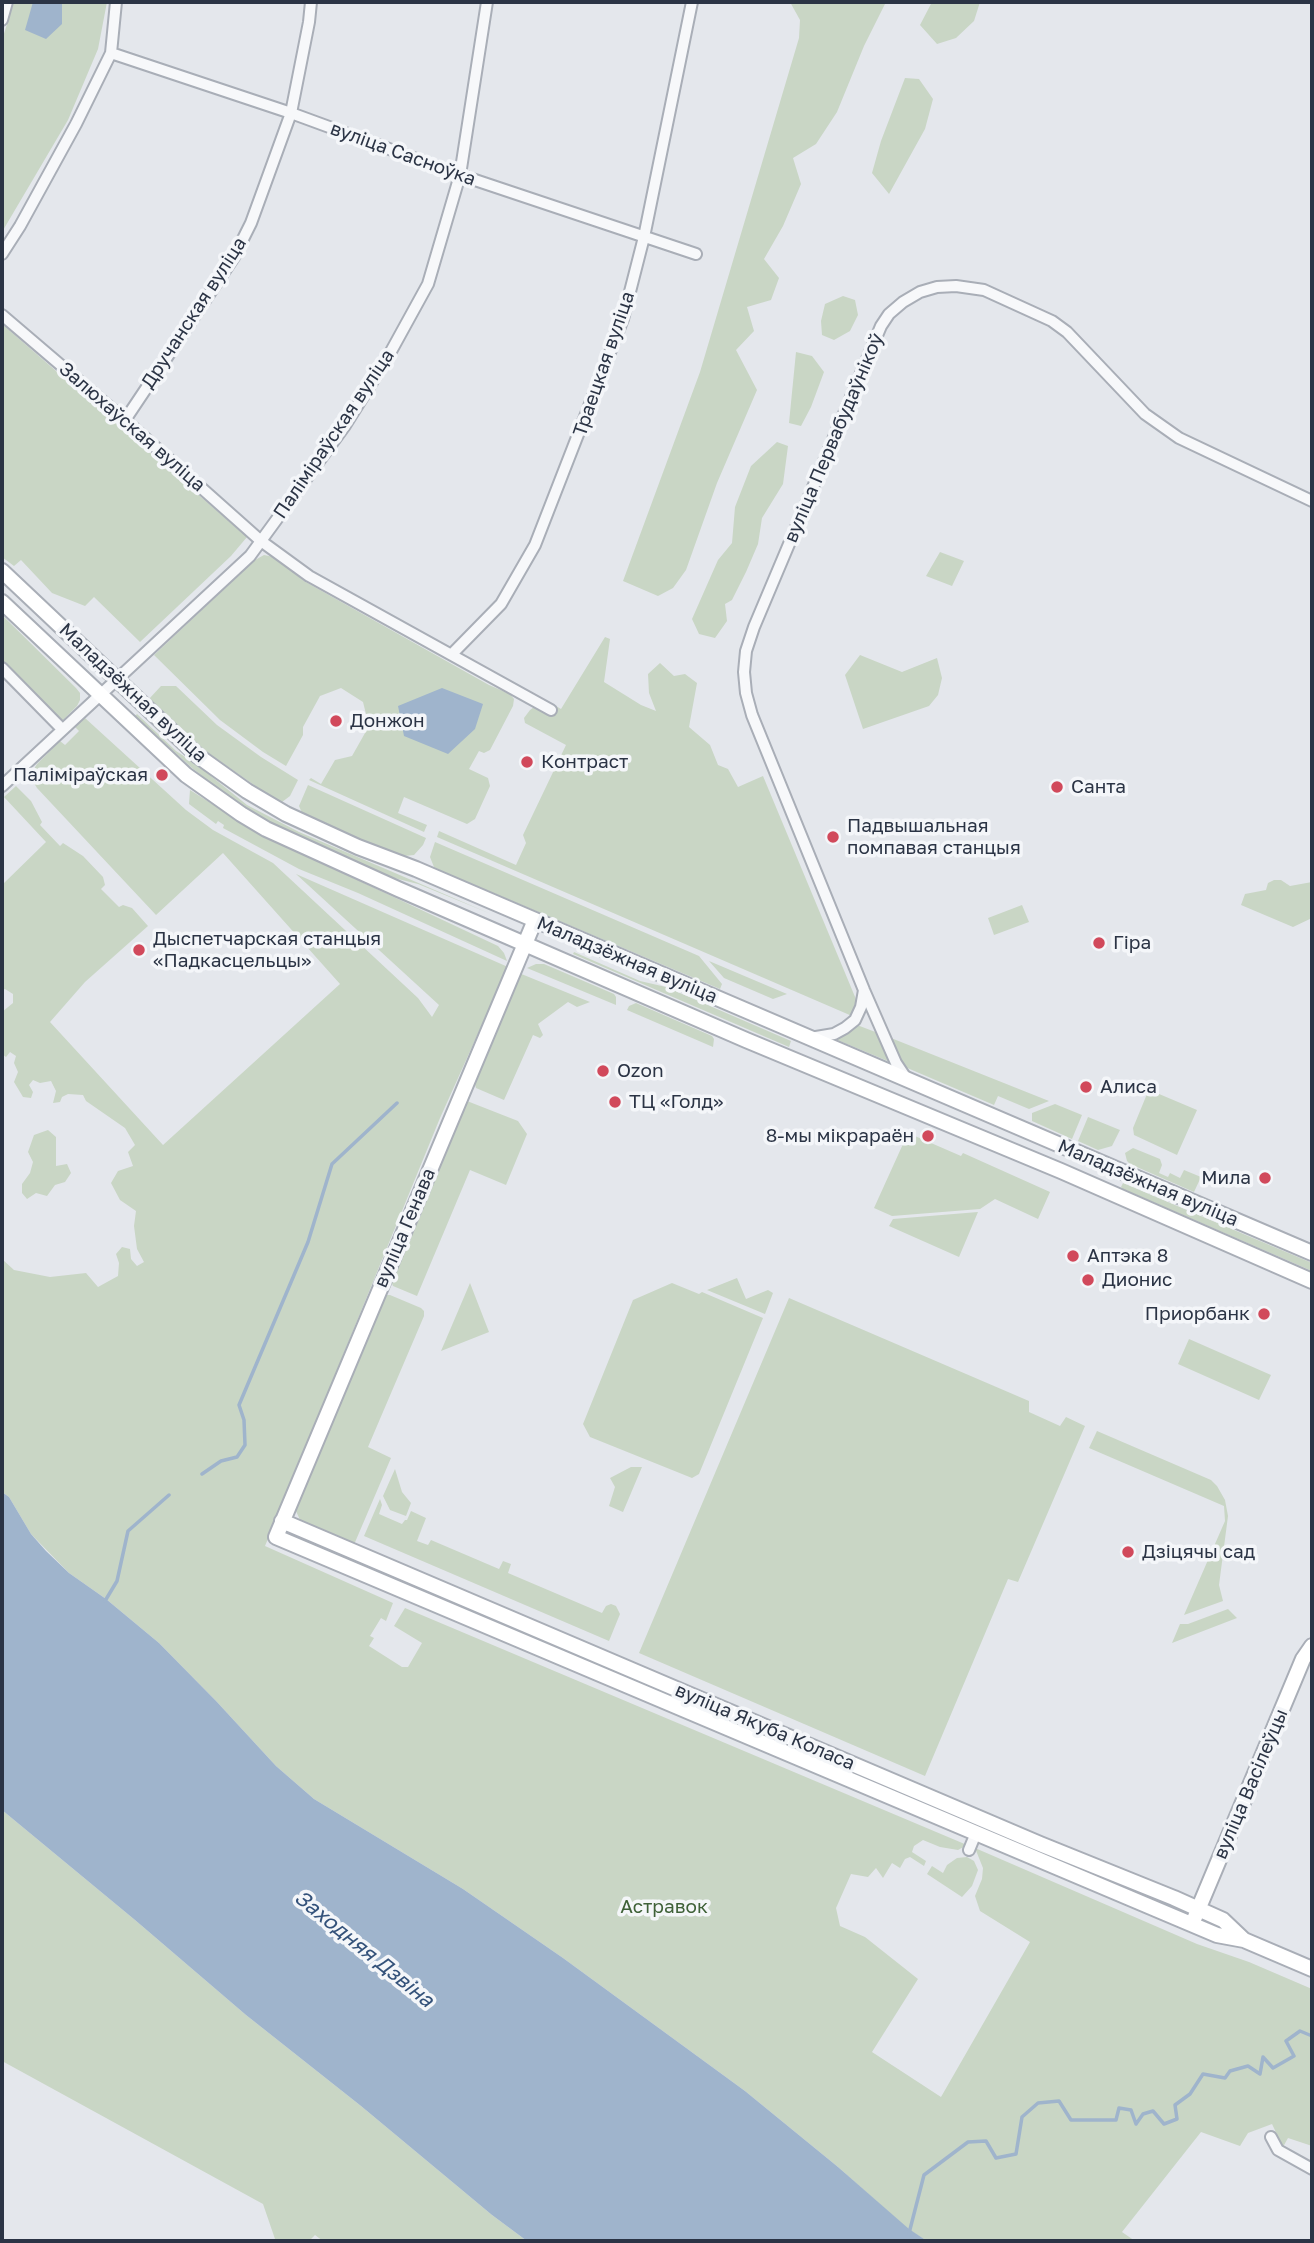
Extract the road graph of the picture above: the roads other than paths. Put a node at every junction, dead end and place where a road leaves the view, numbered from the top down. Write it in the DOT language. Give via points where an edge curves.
graph roads {
  1 [pos="7,2"];
  2 [pos="116,2"];
  3 [pos="311,2"];
  4 [pos="487,2"];
  5 [pos="692,2"];
  6 [pos="2,20"];
  7 [pos="110,53"];
  8 [pos="291,113"];
  9 [pos="460,175"];
  10 [pos="644,237"];
  11 [pos="2,254"];
  12 [pos="696,254"];
  13 [pos="2,315"];
  14 [pos="125,420"];
  15 [pos="1312,501"];
  16 [pos="261,541"];
  17 [pos="2,571"];
  18 [pos="2,602"];
  19 [pos="452,654"];
  20 [pos="2,668"];
  21 [pos="117,680"];
  22 [pos="100,695"];
  23 [pos="551,710"];
  24 [pos="62,730"];
  25 [pos="2,786"];
  26 [pos="535,920"];
  27 [pos="525,944"];
  28 [pos="864,990"];
  29 [pos="810,1038"];
  30 [pos="908,1080"];
  31 [pos="1312,1253"];
  32 [pos="1312,1281"];
  33 [pos="282,1521"];
  34 [pos="276,1537"];
  35 [pos="495,1613"];
  36 [pos="489,1628"];
  37 [pos="1312,1646"];
  38 [pos="736,1715"];
  39 [pos="730,1729"];
  40 [pos="964,1811"];
  41 [pos="957,1825"];
  42 [pos="976,1833"];
  43 [pos="969,1850"];
  44 [pos="1198,1909"];
  45 [pos="1192,1924"];
  46 [pos="1244,1940"];
  47 [pos="1312,1969"];
  48 [pos="1271,2137"];
  49 [pos="1312,2169"];
  1 -- 6 [label="street"];
  2 -- 7 [label="street"];
  3 -- 8 [label="street, Дручанская вуліца"];
  4 -- 9 [label="street, Паліміраўская вуліца"];
  5 -- 10 [label="street, Траецкая вуліца"];
  7 -- 8 [label="street, вуліца Сасноўка"];
  7 -- 11 [label="street" via="76,124"];
  8 -- 9 [label="street, вуліца Сасноўка"];
  8 -- 14 [label="street, Дручанская вуліца" via="234,257"];
  9 -- 10 [label="street, вуліца Сасноўка"];
  9 -- 16 [label="street, Паліміраўская вуліца" via="428,284 344,427"];
  10 -- 12 [label="street, вуліца Сасноўка"];
  10 -- 19 [label="street, Траецкая вуліца" via="623,319 534,545 501,604"];
  13 -- 14 [label="street, Залюхаўская вуліца"];
  14 -- 16 [label="street, Залюхаўская вуліца"];
  15 -- 28 [label="street, вуліца Первабудаўнікоў" via="1170,432 1145,414 1067,332 984,290 937,287 920,292 889,314 754,627 744,672 752,715"];
  16 -- 19 [label="street" via="309,576"];
  16 -- 21 [label="street, Паліміраўская вуліца"];
  17 -- 21 [label="street, Маладзёжная вуліца"];
  18 -- 22 [label="street, Маладзёжная вуліца"];
  19 -- 23 [label="street"];
  20 -- 24 [label="street"];
  21 -- 22 [label="street, Паліміраўская вуліца"];
  21 -- 26 [label="street, Маладзёжная вуліца" via="198,755 286,814"];
  22 -- 24 [label="street, Паліміраўская вуліца"];
  22 -- 27 [label="street, Маладзёжная вуліца" via="186,775 242,814 305,847"];
  24 -- 25 [label="street, Паліміраўская вуліца"];
  26 -- 27 [label="street, вуліца Генава"];
  26 -- 29 [label="street, Маладзёжная вуліца"];
  27 -- 32 [label="street, Маладзёжная вуліца"];
  27 -- 33 [label="street, вуліца Генава"];
  28 -- 29 [label="street" via="855,1020 834,1034"];
  28 -- 30 [label="street, вуліца Первабудаўнікоў"];
  29 -- 30 [label="street, Маладзёжная вуліца"];
  30 -- 31 [label="street, Маладзёжная вуліца"];
  33 -- 34 [label="street, вуліца Генава"];
  33 -- 35 [label="street, вуліца Якуба Коласа"];
  34 -- 36 [label="street, вуліца Якуба Коласа"];
  35 -- 36 [label="street"];
  35 -- 38 [label="street, вуліца Якуба Коласа"];
  36 -- 39 [label="street, вуліца Якуба Коласа"];
  37 -- 44 [label="street, вуліца Васілеўцы"];
  38 -- 39 [label="street"];
  38 -- 40 [label="street, вуліца Якуба Коласа"];
  39 -- 41 [label="street, вуліца Якуба Коласа"];
  40 -- 41 [label="street"];
  40 -- 44 [label="street, вуліца Якуба Коласа"];
  41 -- 42 [label="street, вуліца Якуба Коласа"];
  42 -- 43 [label="street"];
  42 -- 45 [label="street, вуліца Якуба Коласа"];
  44 -- 45 [label="street, вуліца Васілеўцы"];
  44 -- 46 [label="street, вуліца Якуба Коласа" via="1223,1920"];
  45 -- 46 [label="street, вуліца Якуба Коласа"];
  46 -- 47 [label="street, вуліца Якуба Коласа"];
  48 -- 49 [label="street" via="1278,2150"];
}
